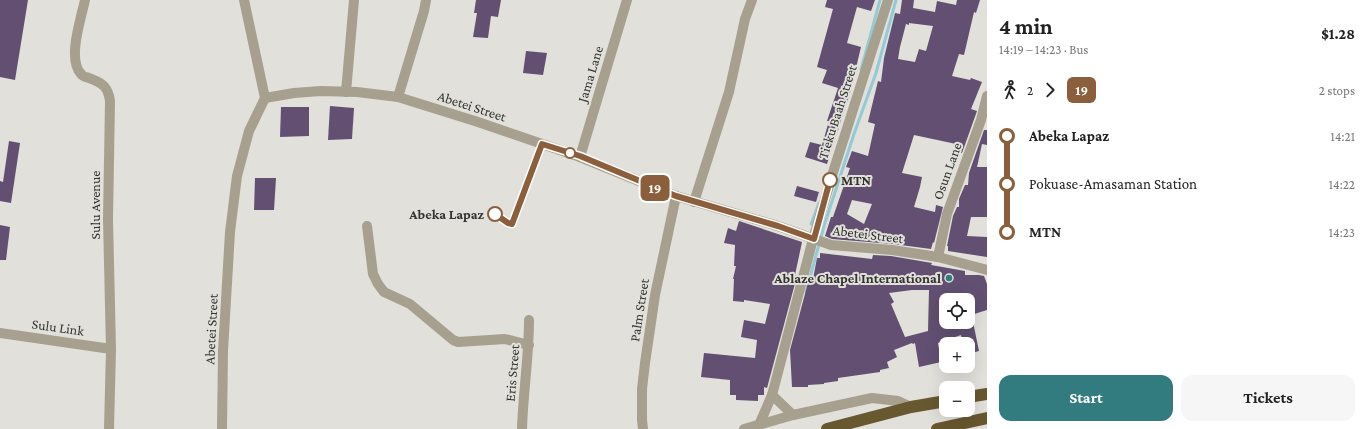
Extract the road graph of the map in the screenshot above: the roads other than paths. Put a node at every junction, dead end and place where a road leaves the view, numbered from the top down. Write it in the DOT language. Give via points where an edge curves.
graph roads {
  1 [pos="85,0"];
  2 [pos="244,0"];
  3 [pos="354,0"];
  4 [pos="426,0"];
  5 [pos="627,0"];
  6 [pos="752,0"];
  7 [pos="888,0"];
  8 [pos="346,92"];
  9 [pos="987,96"];
  10 [pos="398,97"];
  11 [pos="265,98"];
  12 [pos="580,156"];
  13 [pos="676,196"];
  14 [pos="694,202"];
  15 [pos="367,226"];
  16 [pos="814,239"];
  17 [pos="938,257"];
  18 [pos="987,270"];
  19 [pos="529,320"];
  20 [pos="0,333"];
  21 [pos="529,345"];
  22 [pos="112,348"];
  23 [pos="987,394"];
  24 [pos="772,395"];
  25 [pos="975,396"];
  26 [pos="939,402"];
  27 [pos="912,407"];
  28 [pos="793,415"];
  29 [pos="987,418"];
  30 [pos="971,421"];
  31 [pos="759,425"];
  32 [pos="987,425"];
  33 [pos="109,429"];
  34 [pos="222,429"];
  35 [pos="522,429"];
  36 [pos="643,429"];
  37 [pos="744,429"];
  38 [pos="827,429"];
  39 [pos="937,429"];
  1 -- 22 [label="street, Sulu Avenue" via="74,51 77,68 82,76 103,85 109,91 110,101 108,219"];
  2 -- 11 [label="street"];
  3 -- 8 [label="street"];
  4 -- 10 [label="street"];
  5 -- 12 [label="street, Jama Lane"];
  6 -- 14 [label="street" via="745,19 729,92"];
  7 -- 16 [label="street, Tieku Baah Street" via="834,166"];
  8 -- 10 [label="street, Abetei Street"];
  8 -- 11 [label="street, Abetei Street" via="294,93"];
  9 -- 17 [label="street, Osun Lane" via="981,120 947,214"];
  10 -- 12 [label="street, Abetei Street"];
  11 -- 34 [label="street, Abetei Street" via="249,131 236,183 230,232 223,351"];
  12 -- 13 [label="street, Abetei Street"];
  13 -- 14 [label="street, Abetei Street"];
  13 -- 36 [label="street, Palm Street" via="655,295 645,363 642,388"];
  14 -- 16 [label="street, Abetei Street"];
  15 -- 21 [label="street" via="373,274 384,292 410,304 458,342 505,339"];
  16 -- 17 [label="street, Abetei Street" via="831,245"];
  16 -- 24 [label="street, Tieku Baah Street"];
  17 -- 18 [label="street, Abetei Street"];
  19 -- 21 [label="street, Eris Street"];
  20 -- 22 [label="street, Sulu Link"];
  21 -- 35 [label="street, Eris Street"];
  22 -- 33 [label="street, Sulu Avenue"];
  23 -- 25 [label="highway"];
  24 -- 28 [label="street"];
  24 -- 31 [label="street, Tieku Baah Street"];
  26 -- 27 [label="highway"];
  27 -- 28 [label="street" via="898,401 872,398"];
  27 -- 38 [label="highway"];
  28 -- 31 [label="street"];
  29 -- 30 [label="highway"];
  30 -- 32 [label="highway"];
  30 -- 39 [label="highway"];
  31 -- 37 [label="street"];
}
